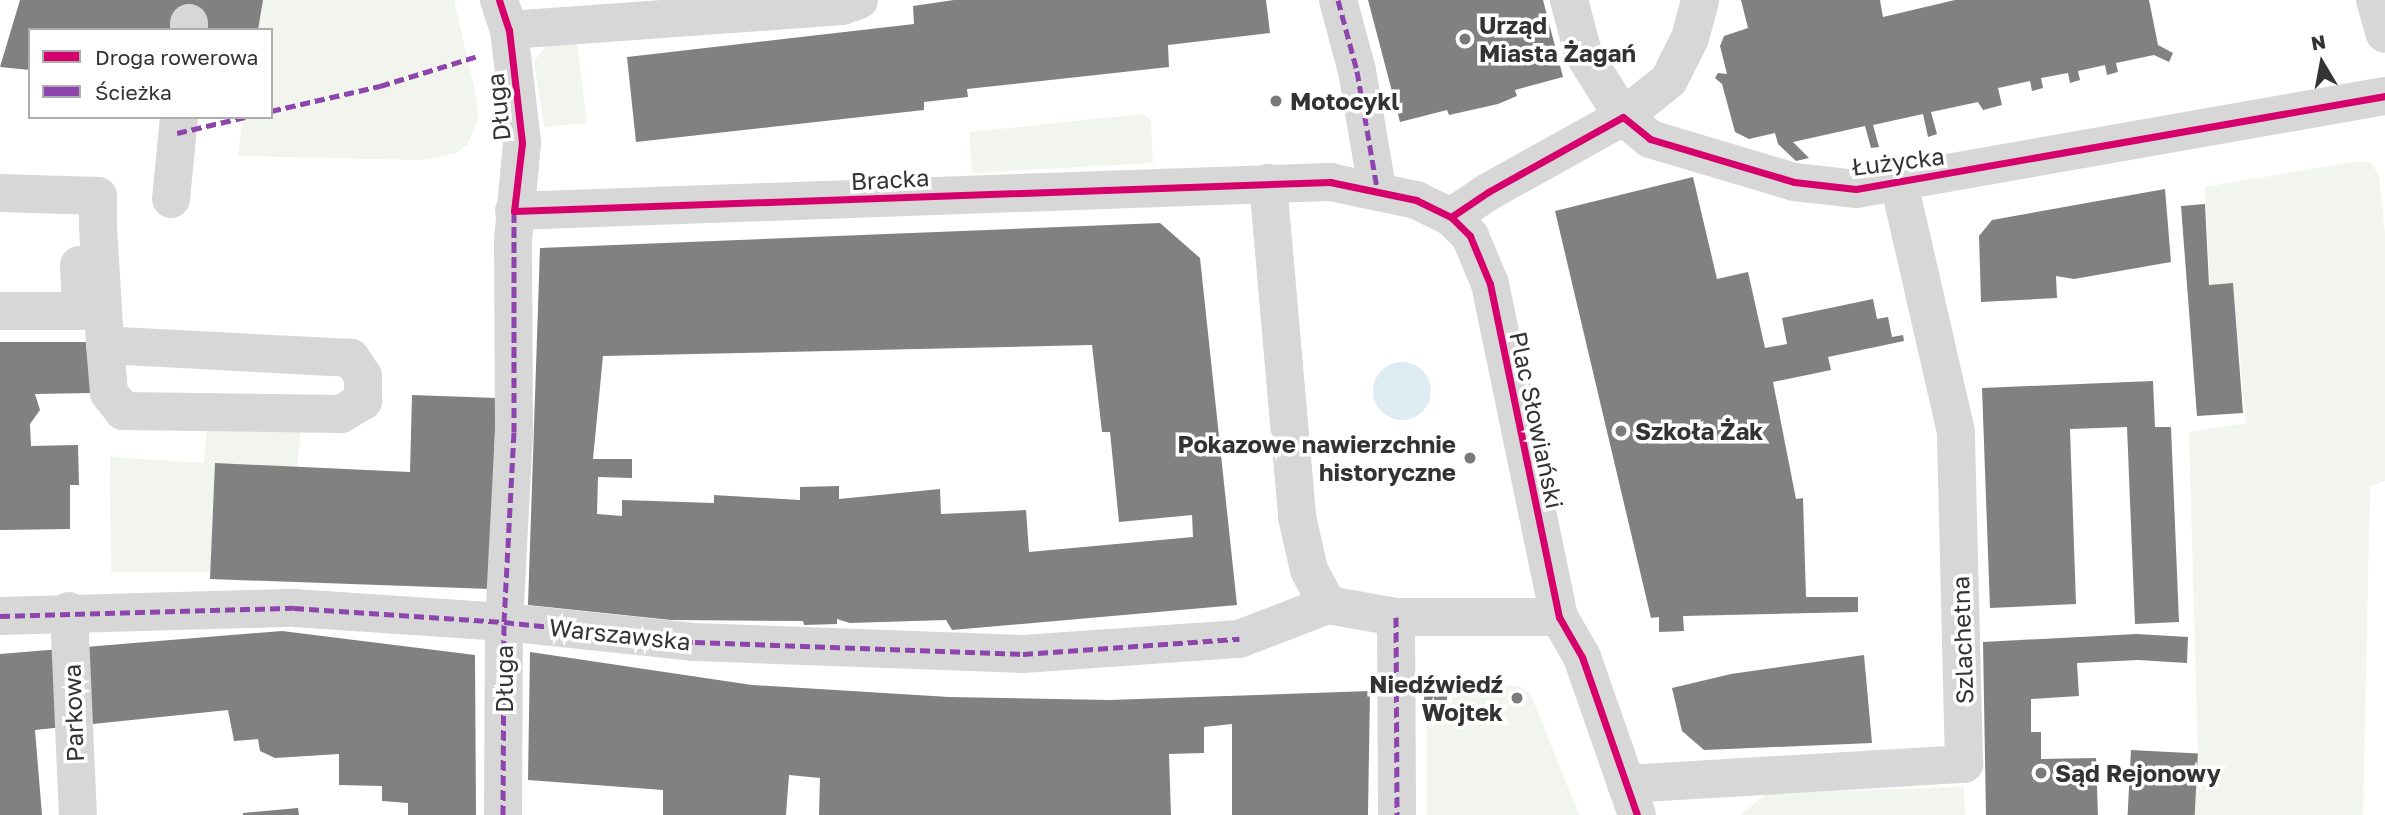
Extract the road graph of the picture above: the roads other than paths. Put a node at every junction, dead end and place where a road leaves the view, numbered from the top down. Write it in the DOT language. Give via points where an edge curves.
graph roads {
  1 [pos="1338,0"];
  2 [pos="1569,0"];
  3 [pos="1700,0"];
  4 [pos="2375,0"];
  5 [pos="848,2"];
  6 [pos="572,13"];
  7 [pos="504,15"];
  8 [pos="2385,34"];
  9 [pos="2385,96"];
  10 [pos="1623,117"];
  11 [pos="179,119"];
  12 [pos="1268,183"];
  13 [pos="1899,183"];
  14 [pos="1377,188"];
  15 [pos="0,193"];
  16 [pos="88,196"];
  17 [pos="171,199"];
  18 [pos="514,211"];
  19 [pos="1451,218"];
  20 [pos="0,311"];
  21 [pos="105,345"];
  22 [pos="1328,605"];
  23 [pos="69,611"];
  24 [pos="0,616"];
  25 [pos="1396,617"];
  26 [pos="1559,617"];
  27 [pos="504,622"];
  28 [pos="1631,799"];
  29 [pos="78,815"];
  30 [pos="503,815"];
  31 [pos="1397,815"];
  1 -- 14 [label="street" via="1357,71"];
  2 -- 10 [label="street, Łużycka" via="1583,53"];
  3 -- 10 [label="street" via="1690,38 1669,80"];
  4 -- 8 [label="street"];
  5 -- 6 [label="street"];
  6 -- 7 [label="street"];
  7 -- 18 [label="street, Długa" via="522,143"];
  9 -- 13 [label="street, Łużycka"];
  10 -- 13 [label="street, Łużycka" via="1650,139 1794,182 1856,188"];
  10 -- 19 [label="street" via="1488,192"];
  11 -- 17 [label="street"];
  12 -- 14 [label="street, Plac Słowiański" via="1330,182"];
  12 -- 18 [label="street, Bracka" via="620,211"];
  12 -- 22 [label="street" via="1297,517 1309,570"];
  13 -- 28 [label="street, Szlachetna" via="1955,432 1964,764"];
  14 -- 19 [label="street, Plac Słowiański" via="1416,200"];
  15 -- 16 [label="street"];
  16 -- 20 [label="street" via="81,311"];
  16 -- 21 [label="street"];
  18 -- 27 [label="street, Długa" via="514,432"];
  19 -- 26 [label="street, Plac Słowiański" via="1470,236 1490,284"];
  21 -- 21 [label="street" via="109,393 123,411 341,414 363,401 363,376 351,358"];
  22 -- 25 [label="street"];
  22 -- 27 [label="street, Warszawska" via="1239,639 1023,654 695,642"];
  23 -- 24 [label="street, Warszawska"];
  23 -- 27 [label="street, Warszawska" via="294,608"];
  23 -- 29 [label="street, Parkowa"];
  25 -- 26 [label="street"];
  25 -- 31 [label="street"];
  26 -- 28 [label="street, Plac Słowiański" via="1582,657"];
  27 -- 30 [label="street, Długa"];
}
